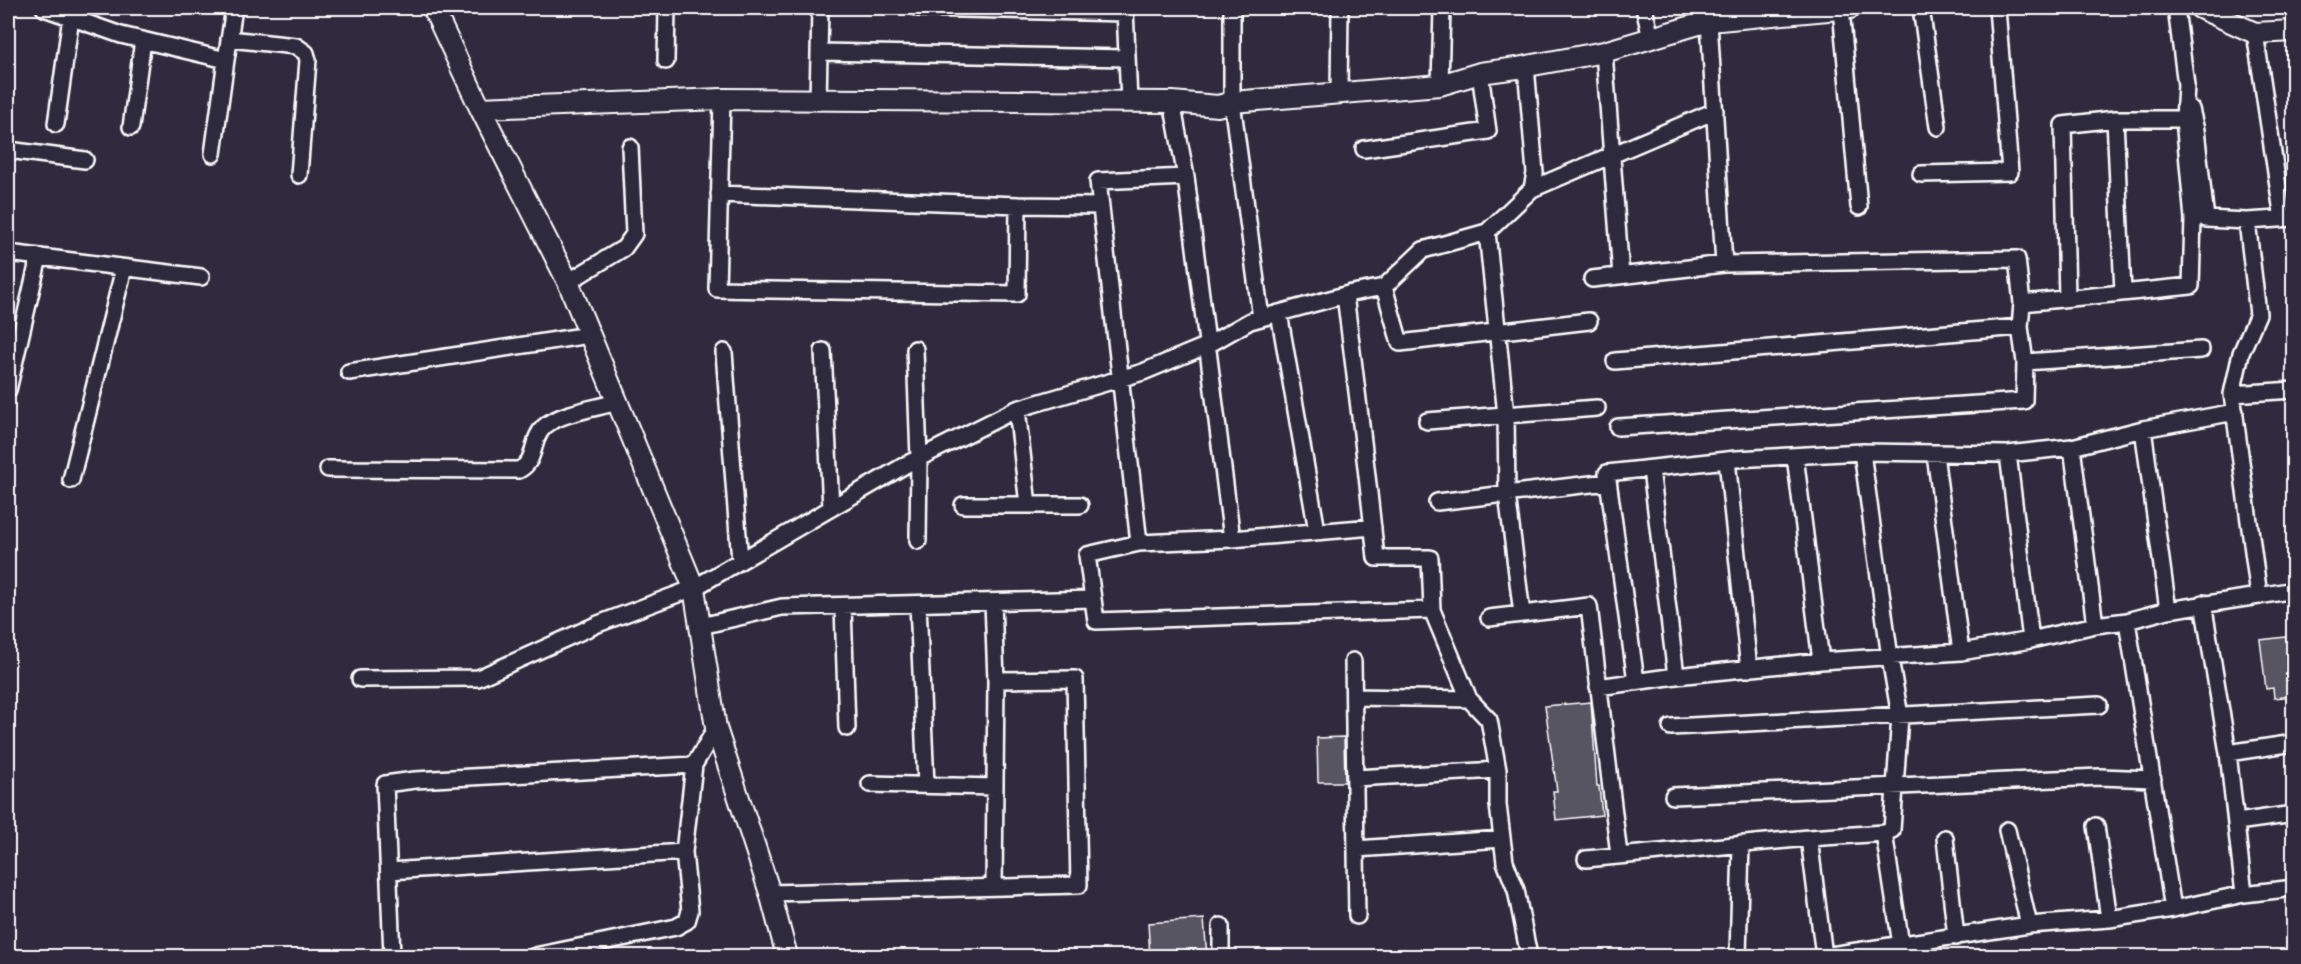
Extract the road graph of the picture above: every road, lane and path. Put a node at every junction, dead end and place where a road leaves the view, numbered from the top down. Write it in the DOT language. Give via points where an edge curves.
graph roads {
  1 [pos="44,8"];
  2 [pos="234,8"];
  3 [pos="433,8"];
  4 [pos="667,8"];
  5 [pos="820,8"];
  6 [pos="918,8"];
  7 [pos="1232,8"];
  8 [pos="1340,8"];
  9 [pos="1442,8"];
  10 [pos="1644,8"];
  11 [pos="1845,8"];
  12 [pos="1921,8"];
  13 [pos="1998,8"];
  14 [pos="2176,8"];
  15 [pos="2202,8"];
  16 [pos="1125,10"];
  17 [pos="71,17"];
  18 [pos="1709,21"];
  19 [pos="2294,31"];
  20 [pos="2255,33"];
  21 [pos="1651,38"];
  22 [pos="229,39"];
  23 [pos="143,40"];
  24 [pos="820,52"];
  25 [pos="1604,52"];
  26 [pos="1126,58"];
  27 [pos="226,60"];
  28 [pos="666,61"];
  29 [pos="1526,66"];
  30 [pos="1480,73"];
  31 [pos="1440,85"];
  32 [pos="2186,85"];
  33 [pos="1339,93"];
  34 [pos="722,99"];
  35 [pos="818,100"];
  36 [pos="1130,102"];
  37 [pos="1172,102"];
  38 [pos="1232,102"];
  39 [pos="480,108"];
  40 [pos="1715,111"];
  41 [pos="2115,119"];
  42 [pos="2184,119"];
  43 [pos="56,124"];
  44 [pos="131,127"];
  45 [pos="1938,127"];
  46 [pos="630,147"];
  47 [pos="1364,149"];
  48 [pos="8,150"];
  49 [pos="213,154"];
  50 [pos="1612,155"];
  51 [pos="85,160"];
  52 [pos="1921,174"];
  53 [pos="298,175"];
  54 [pos="1185,177"];
  55 [pos="1532,189"];
  56 [pos="719,194"];
  57 [pos="1018,205"];
  58 [pos="1101,206"];
  59 [pos="1859,207"];
  60 [pos="2288,218"];
  61 [pos="2199,219"];
  62 [pos="2247,221"];
  63 [pos="1487,232"];
  64 [pos="8,253"];
  65 [pos="39,257"];
  66 [pos="1724,264"];
  67 [pos="124,268"];
  68 [pos="1621,276"];
  69 [pos="201,277"];
  70 [pos="1592,279"];
  71 [pos="568,282"];
  72 [pos="1384,287"];
  73 [pos="2123,292"];
  74 [pos="1346,295"];
  75 [pos="2067,298"];
  76 [pos="2022,303"];
  77 [pos="1279,314"];
  78 [pos="1262,318"];
  79 [pos="1590,321"];
  80 [pos="2020,327"];
  81 [pos="1498,332"];
  82 [pos="589,335"];
  83 [pos="1208,345"];
  84 [pos="915,349"];
  85 [pos="2201,350"];
  86 [pos="823,351"];
  87 [pos="724,352"];
  88 [pos="1615,361"];
  89 [pos="2025,362"];
  90 [pos="348,372"];
  91 [pos="1121,378"];
  92 [pos="8,390"];
  93 [pos="2294,390"];
  94 [pos="2232,394"];
  95 [pos="617,402"];
  96 [pos="1597,408"];
  97 [pos="1017,410"];
  98 [pos="2235,412"];
  99 [pos="1506,415"];
  100 [pos="1426,421"];
  101 [pos="1618,427"];
  102 [pos="2143,429"];
  103 [pos="2072,447"];
  104 [pos="1862,452"];
  105 [pos="1935,454"];
  106 [pos="2008,454"];
  107 [pos="1794,456"];
  108 [pos="919,458"];
  109 [pos="1727,460"];
  110 [pos="328,469"];
  111 [pos="1651,469"];
  112 [pos="71,480"];
  113 [pos="1608,482"];
  114 [pos="1507,495"];
  115 [pos="1437,502"];
  116 [pos="963,505"];
  117 [pos="1028,505"];
  118 [pos="1080,505"];
  119 [pos="831,508"];
  120 [pos="1373,527"];
  121 [pos="1317,531"];
  122 [pos="1232,539"];
  123 [pos="918,541"];
  124 [pos="1139,543"];
  125 [pos="740,561"];
  126 [pos="693,588"];
  127 [pos="2294,590"];
  128 [pos="2259,596"];
  129 [pos="1093,599"];
  130 [pos="993,602"];
  131 [pos="2203,603"];
  132 [pos="918,604"];
  133 [pos="843,606"];
  134 [pos="1432,610"];
  135 [pos="2168,610"];
  136 [pos="1522,614"];
  137 [pos="1489,618"];
  138 [pos="2127,621"];
  139 [pos="2095,625"];
  140 [pos="701,626"];
  141 [pos="2031,640"];
  142 [pos="1961,652"];
  143 [pos="1890,658"];
  144 [pos="1353,661"];
  145 [pos="1821,662"];
  146 [pos="1749,669"];
  147 [pos="1676,676"];
  148 [pos="360,679"];
  149 [pos="996,680"];
  150 [pos="1636,681"];
  151 [pos="1598,687"];
  152 [pos="1354,697"];
  153 [pos="1469,699"];
  154 [pos="2099,705"];
  155 [pos="1900,716"];
  156 [pos="1671,727"];
  157 [pos="716,728"];
  158 [pos="847,728"];
  159 [pos="2294,743"];
  160 [pos="2228,753"];
  161 [pos="694,765"];
  162 [pos="1498,770"];
  163 [pos="1355,778"];
  164 [pos="2153,779"];
  165 [pos="870,784"];
  166 [pos="926,785"];
  167 [pos="995,787"];
  168 [pos="1895,788"];
  169 [pos="1672,796"];
  170 [pos="2294,814"];
  171 [pos="2236,822"];
  172 [pos="2096,826"];
  173 [pos="2007,830"];
  174 [pos="1884,833"];
  175 [pos="1809,838"];
  176 [pos="1945,838"];
  177 [pos="1502,839"];
  178 [pos="1741,844"];
  179 [pos="1356,849"];
  180 [pos="684,852"];
  181 [pos="1618,855"];
  182 [pos="1586,859"];
  183 [pos="389,871"];
  184 [pos="994,887"];
  185 [pos="2294,888"];
  186 [pos="770,893"];
  187 [pos="2244,894"];
  188 [pos="2173,909"];
  189 [pos="1357,916"];
  190 [pos="2109,920"];
  191 [pos="2029,925"];
  192 [pos="1221,926"];
  193 [pos="1956,938"];
  194 [pos="1901,945"];
  195 [pos="789,953"];
  196 [pos="1824,956"];
  197 [pos="392,957"];
  198 [pos="535,957"];
  199 [pos="1221,957"];
  200 [pos="1529,957"];
  201 [pos="1738,957"];
  1 -- 17 [label="street"];
  2 -- 22 [label="street"];
  3 -- 39 [label="street"];
  4 -- 28 [label="street"];
  5 -- 24 [label="street"];
  6 -- 16 [label="street"];
  7 -- 38 [label="street"];
  8 -- 33 [label="street"];
  9 -- 31 [label="street"];
  10 -- 21 [label="street"];
  11 -- 18 [label="street"];
  11 -- 59 [label="street"];
  12 -- 45 [label="street"];
  13 -- 52 [label="street" via="2010,172"];
  14 -- 32 [label="street"];
  15 -- 20 [label="street"];
  16 -- 26 [label="street"];
  17 -- 23 [label="street"];
  17 -- 43 [label="street"];
  18 -- 21 [label="street"];
  18 -- 40 [label="street"];
  19 -- 20 [label="street"];
  20 -- 60 [label="street"];
  21 -- 25 [label="street"];
  22 -- 27 [label="street"];
  22 -- 53 [label="street" via="296,46 306,53"];
  23 -- 27 [label="street"];
  23 -- 44 [label="street"];
  24 -- 26 [label="street"];
  24 -- 35 [label="street"];
  25 -- 29 [label="street"];
  25 -- 50 [label="street"];
  26 -- 36 [label="street"];
  27 -- 49 [label="street"];
  29 -- 30 [label="street"];
  29 -- 55 [label="street" via="1535,173"];
  30 -- 31 [label="street"];
  30 -- 47 [label="street" via="1488,131"];
  31 -- 33 [label="street"];
  32 -- 42 [label="street"];
  32 -- 61 [label="street" via="2196,130"];
  33 -- 38 [label="street"];
  34 -- 35 [label="street"];
  34 -- 39 [label="street"];
  34 -- 56 [label="street"];
  35 -- 36 [label="street"];
  36 -- 37 [label="street"];
  37 -- 38 [label="street" via="1218,106"];
  37 -- 54 [label="street"];
  38 -- 78 [label="street"];
  39 -- 71 [label="street"];
  40 -- 50 [label="street"];
  40 -- 66 [label="street"];
  41 -- 42 [label="street"];
  41 -- 73 [label="street"];
  41 -- 75 [label="street" via="2063,125"];
  42 -- 61 [label="street"];
  46 -- 71 [label="street" via="634,226 630,242"];
  48 -- 51 [label="street"];
  50 -- 55 [label="street"];
  50 -- 68 [label="street"];
  54 -- 58 [label="street" via="1098,181"];
  54 -- 83 [label="street"];
  55 -- 63 [label="street"];
  56 -- 57 [label="street"];
  56 -- 57 [label="street" via="717,289 1017,294"];
  57 -- 58 [label="street"];
  58 -- 91 [label="street"];
  60 -- 62 [label="street"];
  61 -- 62 [label="street"];
  61 -- 73 [label="street" via="2191,286"];
  62 -- 94 [label="street" via="2258,314 2241,353"];
  63 -- 72 [label="street" via="1423,250"];
  63 -- 81 [label="street"];
  64 -- 65 [label="street"];
  65 -- 67 [label="street"];
  65 -- 92 [label="street"];
  66 -- 68 [label="street"];
  66 -- 76 [label="street" via="2017,259"];
  67 -- 69 [label="street"];
  67 -- 112 [label="street"];
  68 -- 70 [label="street"];
  71 -- 82 [label="street"];
  72 -- 74 [label="street"];
  72 -- 81 [label="street" via="1400,343"];
  73 -- 75 [label="street"];
  74 -- 77 [label="street"];
  74 -- 120 [label="street"];
  75 -- 76 [label="street"];
  76 -- 80 [label="street"];
  77 -- 78 [label="street"];
  77 -- 121 [label="street"];
  78 -- 83 [label="street"];
  79 -- 81 [label="street"];
  80 -- 88 [label="street"];
  80 -- 89 [label="street"];
  81 -- 99 [label="street"];
  82 -- 90 [label="street"];
  82 -- 95 [label="street"];
  83 -- 91 [label="street"];
  83 -- 122 [label="street"];
  84 -- 108 [label="street"];
  85 -- 89 [label="street"];
  86 -- 119 [label="street"];
  87 -- 125 [label="street"];
  89 -- 101 [label="street" via="2024,401"];
  91 -- 97 [label="street"];
  91 -- 124 [label="street"];
  93 -- 94 [label="street"];
  94 -- 98 [label="street"];
  95 -- 110 [label="street" via="556,419 545,426 532,459 519,470"];
  95 -- 126 [label="street"];
  96 -- 99 [label="street"];
  97 -- 108 [label="street"];
  97 -- 117 [label="street"];
  98 -- 102 [label="street"];
  98 -- 128 [label="street"];
  99 -- 100 [label="street"];
  99 -- 114 [label="street"];
  102 -- 103 [label="street"];
  102 -- 135 [label="street"];
  103 -- 106 [label="street"];
  103 -- 139 [label="street"];
  104 -- 105 [label="street"];
  104 -- 107 [label="street"];
  104 -- 143 [label="street"];
  105 -- 106 [label="street"];
  105 -- 142 [label="street"];
  106 -- 141 [label="street"];
  107 -- 109 [label="street"];
  107 -- 145 [label="street"];
  108 -- 119 [label="street"];
  108 -- 123 [label="street"];
  109 -- 111 [label="street"];
  109 -- 146 [label="street"];
  111 -- 113 [label="street" via="1607,473"];
  111 -- 147 [label="street"];
  113 -- 114 [label="street"];
  113 -- 150 [label="street"];
  114 -- 115 [label="street"];
  114 -- 136 [label="street"];
  116 -- 117 [label="street"];
  117 -- 118 [label="street"];
  119 -- 125 [label="street"];
  120 -- 121 [label="street"];
  120 -- 134 [label="street" via="1376,558 1430,558"];
  121 -- 122 [label="street"];
  122 -- 124 [label="street"];
  124 -- 129 [label="street" via="1087,555"];
  125 -- 126 [label="street"];
  126 -- 140 [label="street"];
  126 -- 148 [label="street" via="598,624 478,678"];
  127 -- 128 [label="street"];
  128 -- 131 [label="street"];
  129 -- 130 [label="street"];
  129 -- 134 [label="street" via="1096,621"];
  130 -- 132 [label="street"];
  130 -- 149 [label="street"];
  131 -- 135 [label="street"];
  131 -- 160 [label="street"];
  132 -- 133 [label="street"];
  132 -- 166 [label="street"];
  133 -- 140 [label="street" via="782,607"];
  133 -- 158 [label="street"];
  134 -- 153 [label="street"];
  135 -- 138 [label="street"];
  136 -- 137 [label="street"];
  136 -- 151 [label="street" via="1589,606"];
  138 -- 139 [label="street"];
  138 -- 164 [label="street"];
  139 -- 141 [label="street"];
  140 -- 157 [label="street"];
  141 -- 142 [label="street"];
  142 -- 143 [label="street"];
  143 -- 145 [label="street"];
  143 -- 155 [label="street"];
  144 -- 152 [label="street"];
  145 -- 146 [label="street"];
  146 -- 147 [label="street"];
  147 -- 150 [label="street"];
  149 -- 167 [label="street"];
  149 -- 184 [label="street" via="1075,679 1079,885"];
  150 -- 151 [label="street"];
  151 -- 181 [label="street"];
  152 -- 153 [label="street"];
  152 -- 163 [label="street"];
  153 -- 162 [label="street" via="1489,720"];
  154 -- 155 [label="street"];
  155 -- 156 [label="street"];
  155 -- 168 [label="street"];
  157 -- 161 [label="street"];
  157 -- 186 [label="street"];
  159 -- 160 [label="street"];
  160 -- 171 [label="street"];
  161 -- 180 [label="street"];
  161 -- 183 [label="street" via="385,784"];
  162 -- 163 [label="street"];
  162 -- 177 [label="street"];
  163 -- 179 [label="street"];
  164 -- 168 [label="street" via="2100,777"];
  164 -- 188 [label="street"];
  165 -- 166 [label="street"];
  166 -- 167 [label="street"];
  167 -- 184 [label="street"];
  168 -- 169 [label="street"];
  168 -- 174 [label="street" via="1892,830"];
  170 -- 171 [label="street"];
  171 -- 187 [label="street"];
  172 -- 190 [label="street"];
  173 -- 191 [label="street"];
  174 -- 175 [label="street"];
  174 -- 194 [label="street"];
  175 -- 178 [label="street"];
  175 -- 196 [label="street"];
  176 -- 193 [label="street"];
  177 -- 179 [label="street"];
  177 -- 200 [label="street" via="1504,862 1516,890"];
  178 -- 181 [label="street"];
  178 -- 201 [label="street"];
  179 -- 189 [label="street"];
  180 -- 183 [label="street"];
  180 -- 198 [label="street" via="690,911 687,921 676,927"];
  181 -- 182 [label="street"];
  183 -- 197 [label="street"];
  184 -- 186 [label="street"];
  185 -- 187 [label="street"];
  186 -- 195 [label="street"];
  187 -- 188 [label="street"];
  188 -- 190 [label="street"];
  190 -- 191 [label="street"];
  191 -- 193 [label="street"];
  192 -- 199 [label="street"];
  193 -- 194 [label="street"];
  194 -- 196 [label="street"];
}
